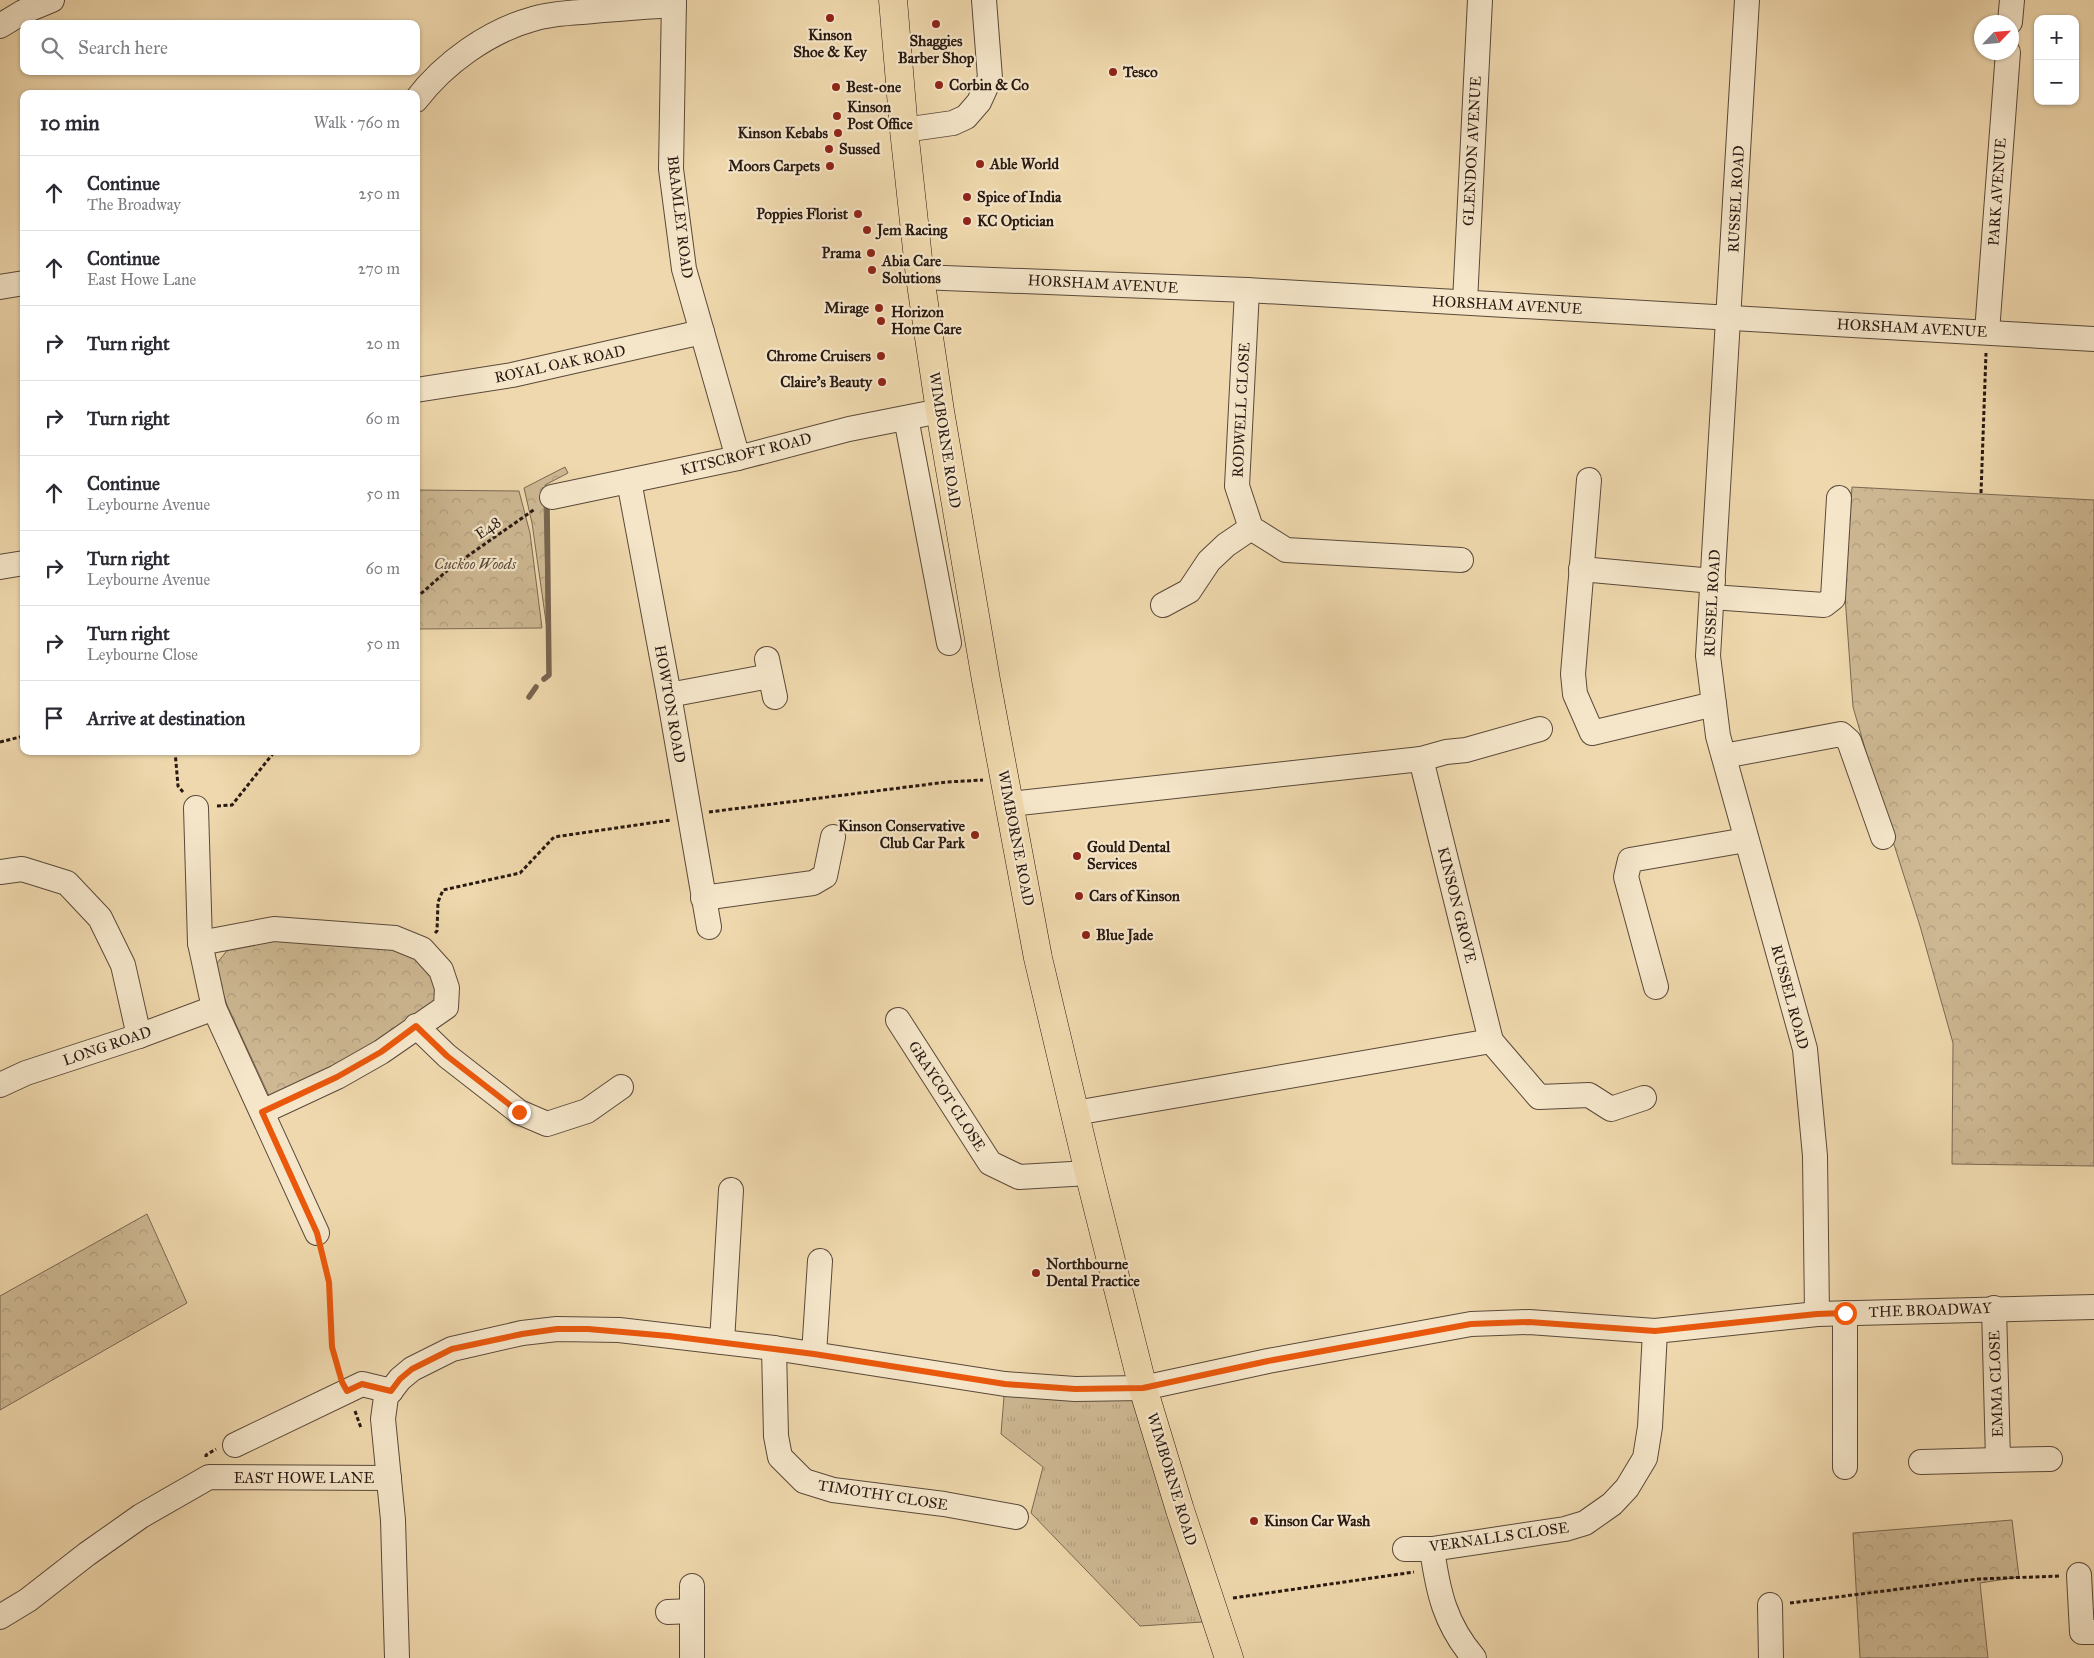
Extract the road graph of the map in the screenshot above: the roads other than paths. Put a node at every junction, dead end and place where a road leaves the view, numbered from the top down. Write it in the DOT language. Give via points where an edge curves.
graph roads {
  1 [pos="52,0"];
  2 [pos="893,0"];
  3 [pos="984,0"];
  4 [pos="1480,0"];
  5 [pos="1747,0"];
  6 [pos="2012,0"];
  7 [pos="674,2"];
  8 [pos="2011,15"];
  9 [pos="0,26"];
  10 [pos="2007,60"];
  11 [pos="420,96"];
  12 [pos="904,130"];
  13 [pos="920,277"];
  14 [pos="20,284"];
  15 [pos="0,287"];
  16 [pos="1247,290"];
  17 [pos="1465,302"];
  18 [pos="1730,318"];
  19 [pos="702,332"];
  20 [pos="1987,332"];
  21 [pos="2094,339"];
  22 [pos="420,389"];
  23 [pos="940,411"];
  24 [pos="906,418"];
  25 [pos="738,458"];
  26 [pos="1589,480"];
  27 [pos="628,481"];
  28 [pos="552,497"];
  29 [pos="1839,498"];
  30 [pos="1251,528"];
  31 [pos="1461,560"];
  32 [pos="20,564"];
  33 [pos="0,567"];
  34 [pos="1581,569"];
  35 [pos="1712,589"];
  36 [pos="1163,605"];
  37 [pos="949,643"];
  38 [pos="770,677"];
  39 [pos="669,695"];
  40 [pos="1714,704"];
  41 [pos="1540,729"];
  42 [pos="1724,756"];
  43 [pos="1421,759"];
  44 [pos="1010,804"];
  45 [pos="196,808"];
  46 [pos="833,837"];
  47 [pos="1883,837"];
  48 [pos="1746,840"];
  49 [pos="0,872"];
  50 [pos="704,898"];
  51 [pos="709,927"];
  52 [pos="200,943"];
  53 [pos="1656,987"];
  54 [pos="214,1008"];
  55 [pos="898,1020"];
  56 [pos="416,1026"];
  57 [pos="139,1036"];
  58 [pos="1491,1041"];
  59 [pos="0,1085"];
  60 [pos="621,1087"];
  61 [pos="1644,1098"];
  62 [pos="262,1112"];
  63 [pos="1075,1113"];
  64 [pos="1089,1173"];
  65 [pos="731,1190"];
  66 [pos="317,1233"];
  67 [pos="820,1261"];
  68 [pos="2094,1307"];
  69 [pos="1994,1308"];
  70 [pos="1845,1313"];
  71 [pos="1817,1314"];
  72 [pos="1655,1331"];
  73 [pos="722,1342"];
  74 [pos="774,1348"];
  75 [pos="814,1354"];
  76 [pos="1143,1388"];
  77 [pos="391,1391"];
  78 [pos="235,1445"];
  79 [pos="2050,1459"];
  80 [pos="1998,1460"];
  81 [pos="1921,1462"];
  82 [pos="1845,1467"];
  83 [pos="389,1478"];
  84 [pos="1016,1516"];
  85 [pos="1405,1549"];
  86 [pos="1433,1559"];
  87 [pos="2079,1575"];
  88 [pos="692,1586"];
  89 [pos="1770,1605"];
  90 [pos="692,1611"];
  91 [pos="668,1612"];
  92 [pos="0,1617"];
  93 [pos="2094,1632"];
  94 [pos="397,1658"];
  95 [pos="692,1658"];
  96 [pos="1229,1658"];
  97 [pos="1474,1658"];
  98 [pos="1771,1658"];
  1 -- 9 [label="street"];
  2 -- 12 [label="main road, WIMBORNE ROAD"];
  3 -- 12 [label="street" via="990,78 979,102 966,117 953,123"];
  4 -- 17 [label="street, GLENDON AVENUE"];
  5 -- 18 [label="street, RUSSEL ROAD"];
  6 -- 8 [label="street"];
  7 -- 11 [label="street" via="535,18 512,26 466,53"];
  7 -- 19 [label="street, BRAMLEY ROAD" via="671,169 684,269"];
  10 -- 20 [label="street, PARK AVENUE"];
  12 -- 13 [label="main road, WIMBORNE ROAD"];
  13 -- 16 [label="street, HORSHAM AVENUE"];
  13 -- 23 [label="main road, WIMBORNE ROAD"];
  14 -- 15 [label="street"];
  16 -- 17 [label="street, HORSHAM AVENUE"];
  16 -- 30 [label="street, RODWELL CLOSE" via="1237,486"];
  17 -- 18 [label="street, HORSHAM AVENUE"];
  18 -- 20 [label="street, HORSHAM AVENUE"];
  18 -- 35 [label="street, RUSSEL ROAD"];
  19 -- 22 [label="street, ROYAL OAK ROAD" via="512,375"];
  19 -- 25 [label="street, BRAMLEY ROAD"];
  20 -- 21 [label="street, HORSHAM AVENUE"];
  23 -- 24 [label="street, KITSCROFT ROAD"];
  23 -- 44 [label="main road, WIMBORNE ROAD"];
  24 -- 25 [label="street, KITSCROFT ROAD" via="849,429"];
  24 -- 37 [label="street"];
  25 -- 27 [label="street, KITSCROFT ROAD"];
  26 -- 34 [label="street"];
  27 -- 28 [label="street, KITSCROFT ROAD"];
  27 -- 39 [label="street, HOWTON ROAD"];
  29 -- 35 [label="street" via="1833,598 1824,605"];
  30 -- 31 [label="street" via="1286,550"];
  30 -- 36 [label="street" via="1209,561 1189,591"];
  32 -- 33 [label="street"];
  34 -- 35 [label="street"];
  34 -- 40 [label="street" via="1573,674 1575,694 1592,733"];
  35 -- 40 [label="street, RUSSEL ROAD" via="1708,656"];
  38 -- 39 [label="street"];
  39 -- 50 [label="street, HOWTON ROAD"];
  40 -- 42 [label="street, RUSSEL ROAD"];
  41 -- 43 [label="street"];
  42 -- 47 [label="street" via="1841,734 1849,741"];
  42 -- 48 [label="street, RUSSEL ROAD"];
  43 -- 44 [label="street"];
  43 -- 58 [label="street, KINSON GROVE"];
  44 -- 63 [label="main road, WIMBORNE ROAD" via="1038,958"];
  45 -- 52 [label="street"];
  46 -- 50 [label="street" via="825,876 813,882"];
  48 -- 53 [label="street" via="1630,860 1626,876"];
  48 -- 71 [label="street, RUSSEL ROAD" via="1805,1049 1814,1156"];
  49 -- 57 [label="street" via="22,869 67,882 100,918 124,966"];
  50 -- 51 [label="street, HOWTON ROAD"];
  52 -- 54 [label="street"];
  52 -- 56 [label="street" via="274,929 395,938 422,949 441,970 447,988 446,1007"];
  54 -- 57 [label="street, LONG ROAD"];
  54 -- 62 [label="street"];
  55 -- 64 [label="street, GRAYCOT CLOSE" via="990,1162 1019,1177"];
  56 -- 60 [label="street" via="447,1056 519,1112 546,1124 587,1111"];
  56 -- 62 [label="street" via="381,1052 337,1077"];
  57 -- 59 [label="street, LONG ROAD" via="26,1073"];
  58 -- 61 [label="street" via="1539,1097 1588,1095 1611,1109"];
  58 -- 63 [label="street"];
  62 -- 66 [label="street"];
  63 -- 64 [label="main road, WIMBORNE ROAD"];
  64 -- 76 [label="main road, WIMBORNE ROAD"];
  65 -- 73 [label="street"];
  67 -- 75 [label="street"];
  68 -- 69 [label="street, THE BROADWAY"];
  69 -- 70 [label="street, THE BROADWAY"];
  69 -- 80 [label="street, EMMA CLOSE"];
  70 -- 71 [label="street, THE BROADWAY"];
  70 -- 82 [label="street"];
  71 -- 72 [label="street, THE BROADWAY"];
  72 -- 76 [label="street, THE BROADWAY" via="1529,1322 1471,1324 1268,1361"];
  72 -- 86 [label="street, VERNALLS CLOSE" via="1650,1427 1645,1458 1627,1488 1612,1504 1585,1523"];
  73 -- 74 [label="street, EAST HOWE LANE"];
  73 -- 77 [label="street, EAST HOWE LANE" via="588,1329 522,1334 452,1349 412,1369"];
  74 -- 75 [label="street, EAST HOWE LANE"];
  74 -- 84 [label="street, TIMOTHY CLOSE" via="776,1436 780,1457 804,1481 833,1490"];
  75 -- 76 [label="street, EAST HOWE LANE" via="1005,1384 1075,1389"];
  76 -- 96 [label="main road, WIMBORNE ROAD"];
  77 -- 78 [label="street" via="362,1384"];
  77 -- 83 [label="street, EAST HOWE LANE" via="386,1397 383,1419"];
  79 -- 80 [label="street, EMMA CLOSE"];
  80 -- 81 [label="street, EMMA CLOSE"];
  83 -- 92 [label="street, EAST HOWE LANE" via="209,1477 142,1516"];
  83 -- 94 [label="street"];
  85 -- 86 [label="street, VERNALLS CLOSE"];
  86 -- 97 [label="street" via="1443,1604 1452,1626 1459,1641"];
  87 -- 93 [label="street" via="2082,1632"];
  88 -- 90 [label="street"];
  89 -- 98 [label="street"];
  90 -- 91 [label="street"];
  90 -- 95 [label="street"];
}
